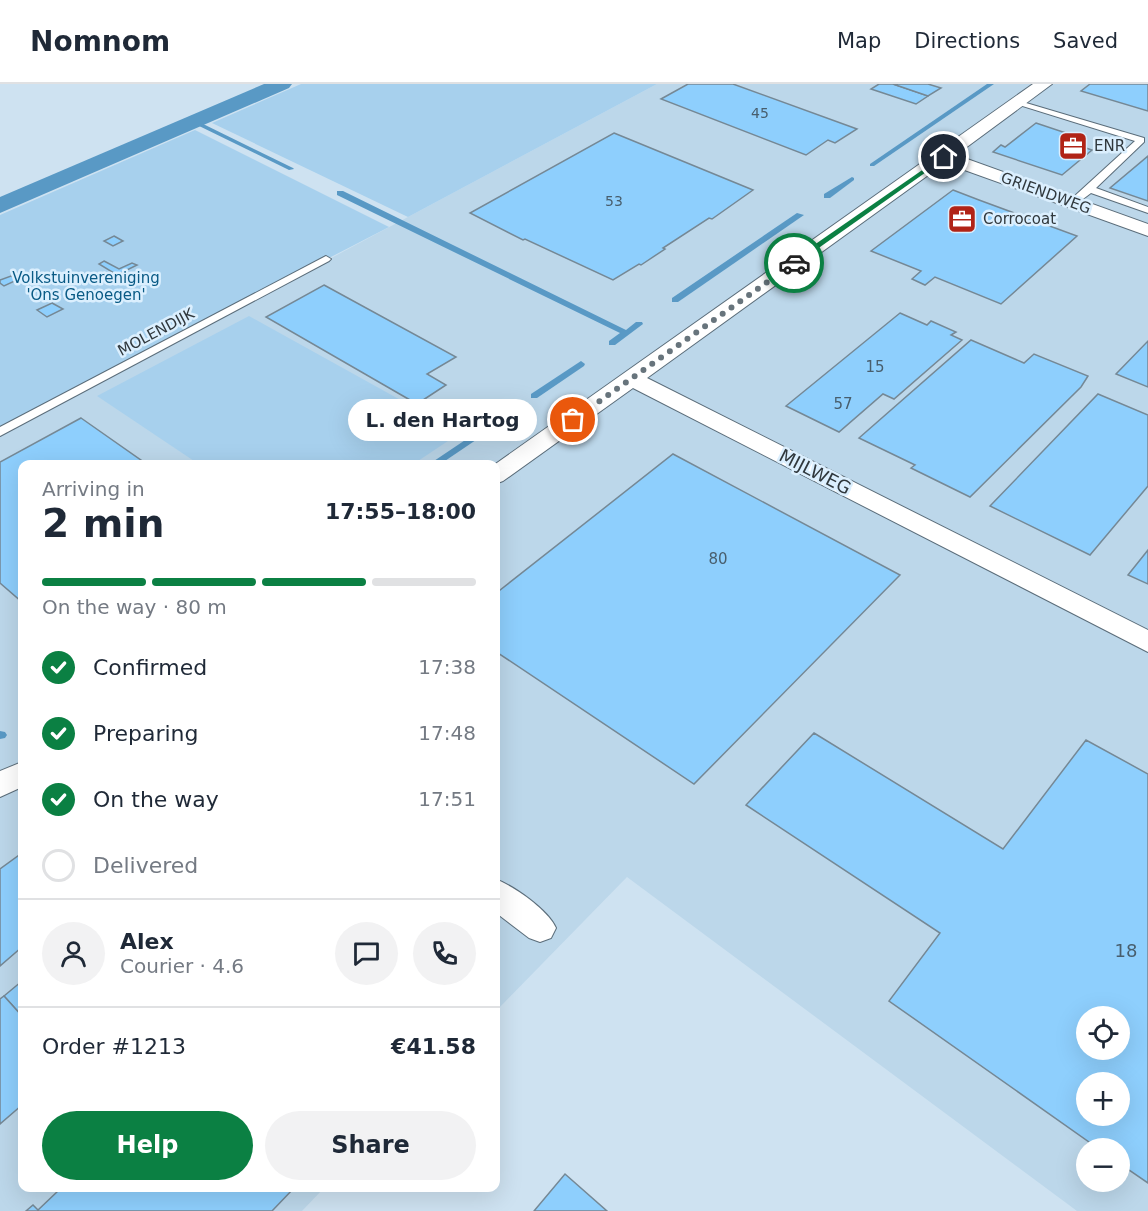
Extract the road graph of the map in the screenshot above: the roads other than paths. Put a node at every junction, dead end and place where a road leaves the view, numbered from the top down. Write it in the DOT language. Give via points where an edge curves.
graph roads {
  1 [pos="1044,84"];
  2 [pos="1019,102"];
  3 [pos="944,157"];
  4 [pos="1090,189"];
  5 [pos="1072,203"];
  6 [pos="1148,210"];
  7 [pos="1148,230"];
  8 [pos="326,259"];
  9 [pos="631,378"];
  10 [pos="0,432"];
  11 [pos="500,472"];
  12 [pos="1148,642"];
  13 [pos="18,776"];
  14 [pos="0,785"];
  15 [pos="500,897"];
  16 [pos="540,928"];
  1 -- 2 [label="street"];
  2 -- 3 [label="street"];
  2 -- 4 [label="lane" via="1141,140"];
  3 -- 5 [label="street, GRIENDWEG"];
  3 -- 9 [label="street"];
  4 -- 5 [label="lane"];
  4 -- 6 [label="lane"];
  5 -- 7 [label="street, GRIENDWEG"];
  8 -- 10 [label="lane, MOLENDIJK"];
  9 -- 11 [label="street"];
  9 -- 12 [label="street, MIJLWEG"];
  13 -- 14 [label="street"];
  15 -- 16 [label="street"];
}
